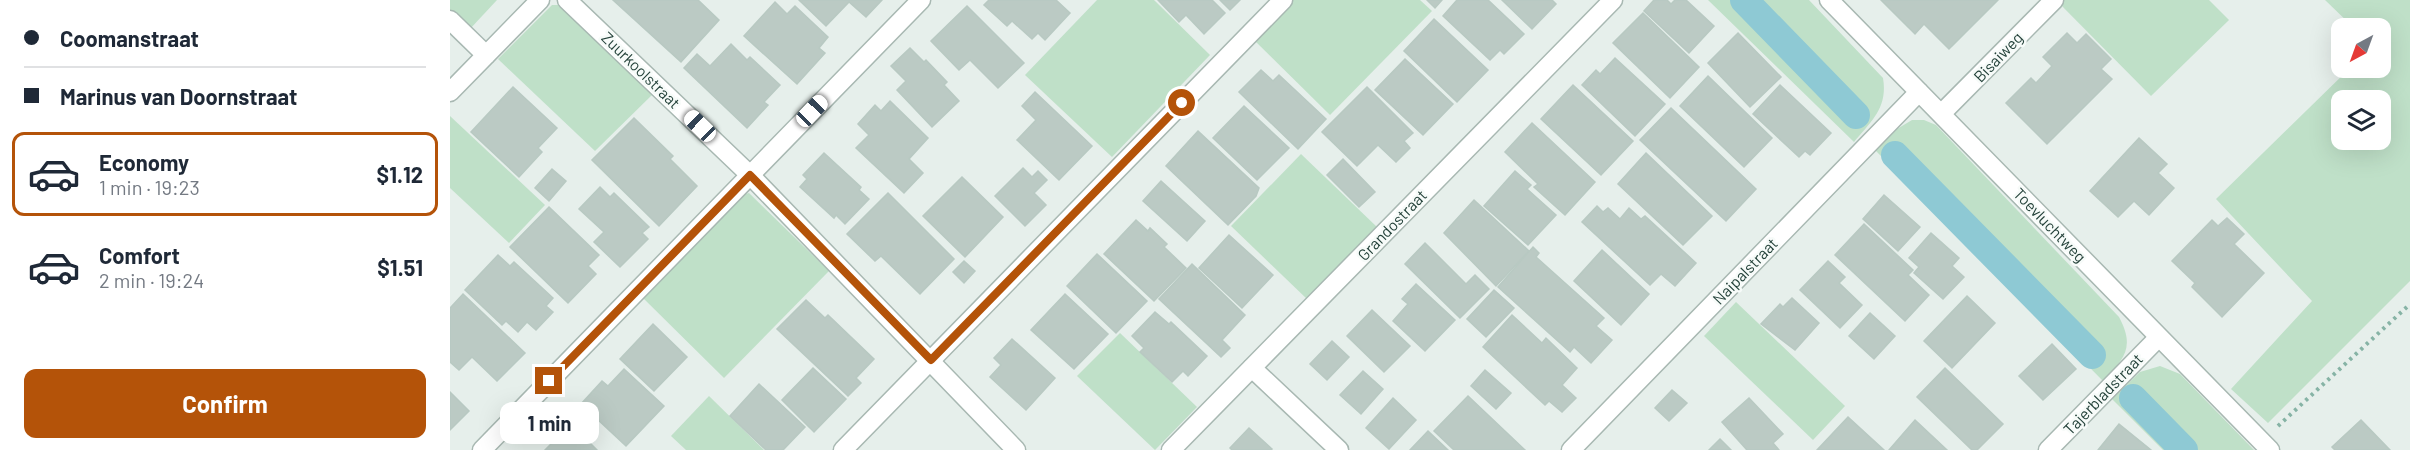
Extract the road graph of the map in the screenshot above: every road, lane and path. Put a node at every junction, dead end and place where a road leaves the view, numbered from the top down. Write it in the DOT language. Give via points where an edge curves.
graph roads {
  1 [pos="540,0"];
  2 [pos="567,0"];
  3 [pos="921,0"];
  4 [pos="1283,0"];
  5 [pos="1613,0"];
  6 [pos="1829,0"];
  7 [pos="2054,0"];
  8 [pos="450,20"];
  9 [pos="486,55"];
  10 [pos="450,92"];
  11 [pos="1919,92"];
  12 [pos="1942,113"];
  13 [pos="750,175"];
  14 [pos="2409,305"];
  15 [pos="2158,338"];
  16 [pos="931,360"];
  17 [pos="1252,368"];
  18 [pos="2266,446"];
  19 [pos="482,450"];
  20 [pos="843,450"];
  21 [pos="1016,450"];
  22 [pos="1171,450"];
  23 [pos="1339,450"];
  24 [pos="1571,450"];
  25 [pos="2048,450"];
  1 -- 9 [label="street"];
  2 -- 13 [label="street, Zuurkoolstraat"];
  3 -- 13 [label="street"];
  4 -- 16 [label="street"];
  5 -- 17 [label="street, Grandostraat"];
  6 -- 11 [label="street, Toevluchtweg"];
  7 -- 12 [label="street, Bisaiweg"];
  8 -- 9 [label="street"];
  9 -- 10 [label="street"];
  11 -- 12 [label="street, Toevluchtweg"];
  11 -- 24 [label="street, Naipalstraat"];
  12 -- 15 [label="street, Toevluchtweg"];
  13 -- 16 [label="street, Zuurkoolstraat"];
  13 -- 19 [label="street"];
  14 -- 18 [label="path"];
  15 -- 18 [label="street, Toevluchtweg"];
  15 -- 25 [label="street, Tajerbladstraat"];
  16 -- 20 [label="street"];
  16 -- 21 [label="street, Zuurkoolstraat"];
  17 -- 22 [label="street, Grandostraat"];
  17 -- 23 [label="street"];
}
